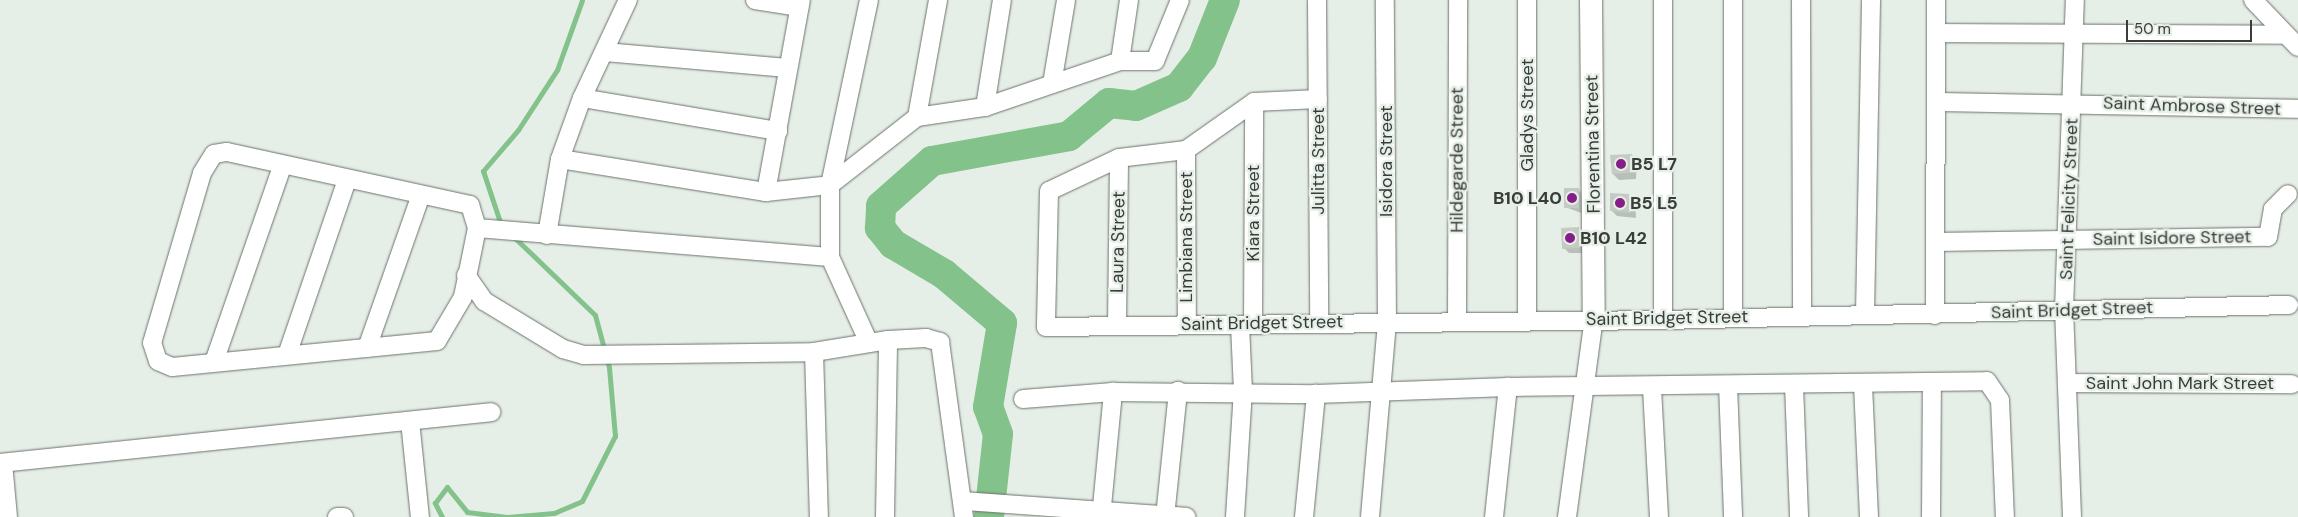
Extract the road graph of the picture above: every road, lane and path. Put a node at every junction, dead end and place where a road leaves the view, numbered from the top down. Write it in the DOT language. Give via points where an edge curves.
graph roads {
  1 [pos="628,0"];
  2 [pos="756,0"];
  3 [pos="868,0"];
  4 [pos="938,0"];
  5 [pos="1002,0"];
  6 [pos="1066,0"];
  7 [pos="1129,0"];
  8 [pos="1180,0"];
  9 [pos="1317,0"];
  10 [pos="1385,0"];
  11 [pos="1458,0"];
  12 [pos="1527,0"];
  13 [pos="1591,0"];
  14 [pos="1663,0"];
  15 [pos="1733,0"];
  16 [pos="1801,0"];
  17 [pos="1871,0"];
  18 [pos="1936,0"];
  19 [pos="2075,0"];
  20 [pos="2253,0"];
  21 [pos="800,3"];
  22 [pos="1936,33"];
  23 [pos="2285,34"];
  24 [pos="2074,36"];
  25 [pos="2298,47"];
  26 [pos="605,52"];
  27 [pos="1120,61"];
  28 [pos="787,68"];
  29 [pos="1052,84"];
  30 [pos="582,98"];
  31 [pos="1318,99"];
  32 [pos="1254,102"];
  33 [pos="1936,102"];
  34 [pos="2072,103"];
  35 [pos="984,106"];
  36 [pos="2298,109"];
  37 [pos="917,116"];
  38 [pos="778,131"];
  39 [pos="1186,150"];
  40 [pos="1119,158"];
  41 [pos="560,159"];
  42 [pos="282,167"];
  43 [pos="347,180"];
  44 [pos="830,185"];
  45 [pos="766,192"];
  46 [pos="2288,194"];
  47 [pos="421,195"];
  48 [pos="477,228"];
  49 [pos="547,235"];
  50 [pos="2068,239"];
  51 [pos="1935,242"];
  52 [pos="830,257"];
  53 [pos="466,275"];
  54 [pos="2289,305"];
  55 [pos="2064,310"];
  56 [pos="1865,314"];
  57 [pos="1935,315"];
  58 [pos="1802,316"];
  59 [pos="1733,317"];
  60 [pos="1594,318"];
  61 [pos="1457,320"];
  62 [pos="1527,320"];
  63 [pos="1664,320"];
  64 [pos="1318,322"];
  65 [pos="1387,322"];
  66 [pos="1187,324"];
  67 [pos="1246,324"];
  68 [pos="1117,325"];
  69 [pos="888,340"];
  70 [pos="869,343"];
  71 [pos="367,348"];
  72 [pos="814,352"];
  73 [pos="286,356"];
  74 [pos="214,362"];
  75 [pos="1932,383"];
  76 [pos="2067,383"];
  77 [pos="1728,384"];
  78 [pos="2292,384"];
  79 [pos="1794,385"];
  80 [pos="1863,385"];
  81 [pos="1508,387"];
  82 [pos="1584,388"];
  83 [pos="1652,388"];
  84 [pos="1178,391"];
  85 [pos="1244,391"];
  86 [pos="1113,392"];
  87 [pos="1316,394"];
  88 [pos="1383,394"];
  89 [pos="1023,399"];
  90 [pos="491,412"];
  91 [pos="410,421"];
  92 [pos="2,463"];
  93 [pos="967,506"];
  94 [pos="1102,515"];
  95 [pos="1166,515"];
  96 [pos="8,517"];
  97 [pos="337,517"];
  98 [pos="344,517"];
  99 [pos="420,517"];
  100 [pos="819,517"];
  101 [pos="885,517"];
  102 [pos="1186,517"];
  103 [pos="1235,517"];
  104 [pos="1304,517"];
  105 [pos="1370,517"];
  106 [pos="1494,517"];
  107 [pos="1567,517"];
  108 [pos="1659,517"];
  109 [pos="1733,517"];
  110 [pos="1799,517"];
  111 [pos="1869,517"];
  112 [pos="1931,517"];
  113 [pos="2004,517"];
  114 [pos="2072,517"];
  1 -- 26 [label="street"];
  2 -- 21 [label="street"];
  3 -- 44 [label="street"];
  4 -- 37 [label="street"];
  5 -- 35 [label="street"];
  6 -- 29 [label="street"];
  7 -- 27 [label="street"];
  8 -- 27 [label="street" via="1155,61"];
  9 -- 31 [label="street, Julitta Street"];
  10 -- 65 [label="street, Isidora Street"];
  11 -- 61 [label="street, Hildegarde Street"];
  12 -- 62 [label="street, Gladys Street"];
  13 -- 60 [label="street, Florentina Street"];
  14 -- 63 [label="street"];
  15 -- 59 [label="street"];
  16 -- 58 [label="street"];
  17 -- 56 [label="street"];
  18 -- 22 [label="street"];
  19 -- 24 [label="street, Saint Felicity Street"];
  20 -- 23 [label="street"];
  21 -- 28 [label="street"];
  22 -- 24 [label="street"];
  22 -- 33 [label="street"];
  23 -- 24 [label="street"];
  23 -- 25 [label="street"];
  24 -- 34 [label="street, Saint Felicity Street"];
  26 -- 28 [label="street"];
  26 -- 30 [label="street"];
  27 -- 29 [label="street"];
  28 -- 38 [label="street"];
  29 -- 35 [label="street"];
  30 -- 38 [label="street"];
  30 -- 41 [label="street"];
  31 -- 32 [label="street"];
  31 -- 64 [label="street, Julitta Street"];
  32 -- 39 [label="street"];
  32 -- 67 [label="street, Kiara Street"];
  33 -- 34 [label="street, Saint Ambrose Street"];
  33 -- 51 [label="street"];
  34 -- 36 [label="street, Saint Ambrose Street"];
  34 -- 50 [label="street, Saint Felicity Street"];
  35 -- 37 [label="street"];
  37 -- 44 [label="street"];
  38 -- 45 [label="street"];
  39 -- 40 [label="street"];
  39 -- 66 [label="street, Limbiana Street"];
  40 -- 68 [label="street, Laura Street"];
  40 -- 68 [label="street, Saint Bridget Street" via="1048,191 1046,327"];
  41 -- 45 [label="street"];
  41 -- 49 [label="street"];
  42 -- 43 [label="street"];
  42 -- 74 [label="street"];
  42 -- 74 [label="street" via="227,152 214,154 202,174 152,343 158,361 172,367"];
  43 -- 47 [label="street"];
  43 -- 73 [label="street"];
  44 -- 45 [label="street"];
  44 -- 52 [label="street"];
  46 -- 50 [label="street, Saint Isidore Street" via="2273,209 2268,237"];
  47 -- 48 [label="street" via="470,205"];
  47 -- 71 [label="street"];
  48 -- 49 [label="street"];
  48 -- 53 [label="street"];
  49 -- 52 [label="street"];
  50 -- 51 [label="street, Saint Isidore Street"];
  50 -- 55 [label="street, Saint Felicity Street"];
  51 -- 57 [label="street"];
  52 -- 70 [label="street"];
  53 -- 71 [label="street" via="463,297 437,341"];
  53 -- 72 [label="street" via="484,301 562,348 584,355"];
  54 -- 55 [label="street, Saint Bridget Street"];
  55 -- 57 [label="street, Saint Bridget Street"];
  55 -- 76 [label="street, Saint Felicity Street"];
  56 -- 57 [label="street, Saint Bridget Street"];
  56 -- 58 [label="street, Saint Bridget Street"];
  58 -- 59 [label="street, Saint Bridget Street"];
  59 -- 63 [label="street, Saint Bridget Street"];
  60 -- 62 [label="street, Saint Bridget Street"];
  60 -- 63 [label="street, Saint Bridget Street"];
  60 -- 82 [label="street"];
  61 -- 62 [label="street, Saint Bridget Street"];
  61 -- 65 [label="street, Saint Bridget Street"];
  64 -- 65 [label="street, Saint Bridget Street"];
  64 -- 67 [label="street, Saint Bridget Street"];
  65 -- 88 [label="street, Isidora Street"];
  66 -- 67 [label="street, Saint Bridget Street"];
  66 -- 68 [label="street, Saint Bridget Street"];
  67 -- 85 [label="street, Kiara Street"];
  69 -- 70 [label="street"];
  69 -- 93 [label="street" via="926,338 940,342"];
  69 -- 101 [label="street"];
  70 -- 72 [label="street"];
  71 -- 73 [label="street"];
  72 -- 100 [label="street"];
  73 -- 74 [label="street"];
  75 -- 80 [label="street"];
  75 -- 112 [label="street"];
  75 -- 113 [label="street" via="1987,382 1996,389"];
  76 -- 78 [label="street, Saint John Mark Street"];
  76 -- 114 [label="street, Saint Felicity Street"];
  77 -- 79 [label="street"];
  77 -- 83 [label="street"];
  77 -- 109 [label="street"];
  79 -- 80 [label="street"];
  79 -- 110 [label="street"];
  80 -- 111 [label="street"];
  81 -- 82 [label="street"];
  81 -- 88 [label="street"];
  81 -- 106 [label="street"];
  82 -- 83 [label="street"];
  82 -- 107 [label="street"];
  83 -- 108 [label="street"];
  84 -- 85 [label="street"];
  84 -- 86 [label="street"];
  84 -- 95 [label="street"];
  85 -- 87 [label="street"];
  85 -- 103 [label="street, Kiara Street"];
  86 -- 89 [label="street"];
  86 -- 94 [label="street"];
  87 -- 88 [label="street"];
  87 -- 104 [label="street"];
  88 -- 105 [label="street, Isidora Street"];
  90 -- 91 [label="street"];
  91 -- 92 [label="street"];
  91 -- 99 [label="street"];
  92 -- 96 [label="street"];
  93 -- 94 [label="street" via="1027,504"];
  94 -- 95 [label="street"];
  95 -- 102 [label="street"];
  97 -- 98 [label="street"];
}
